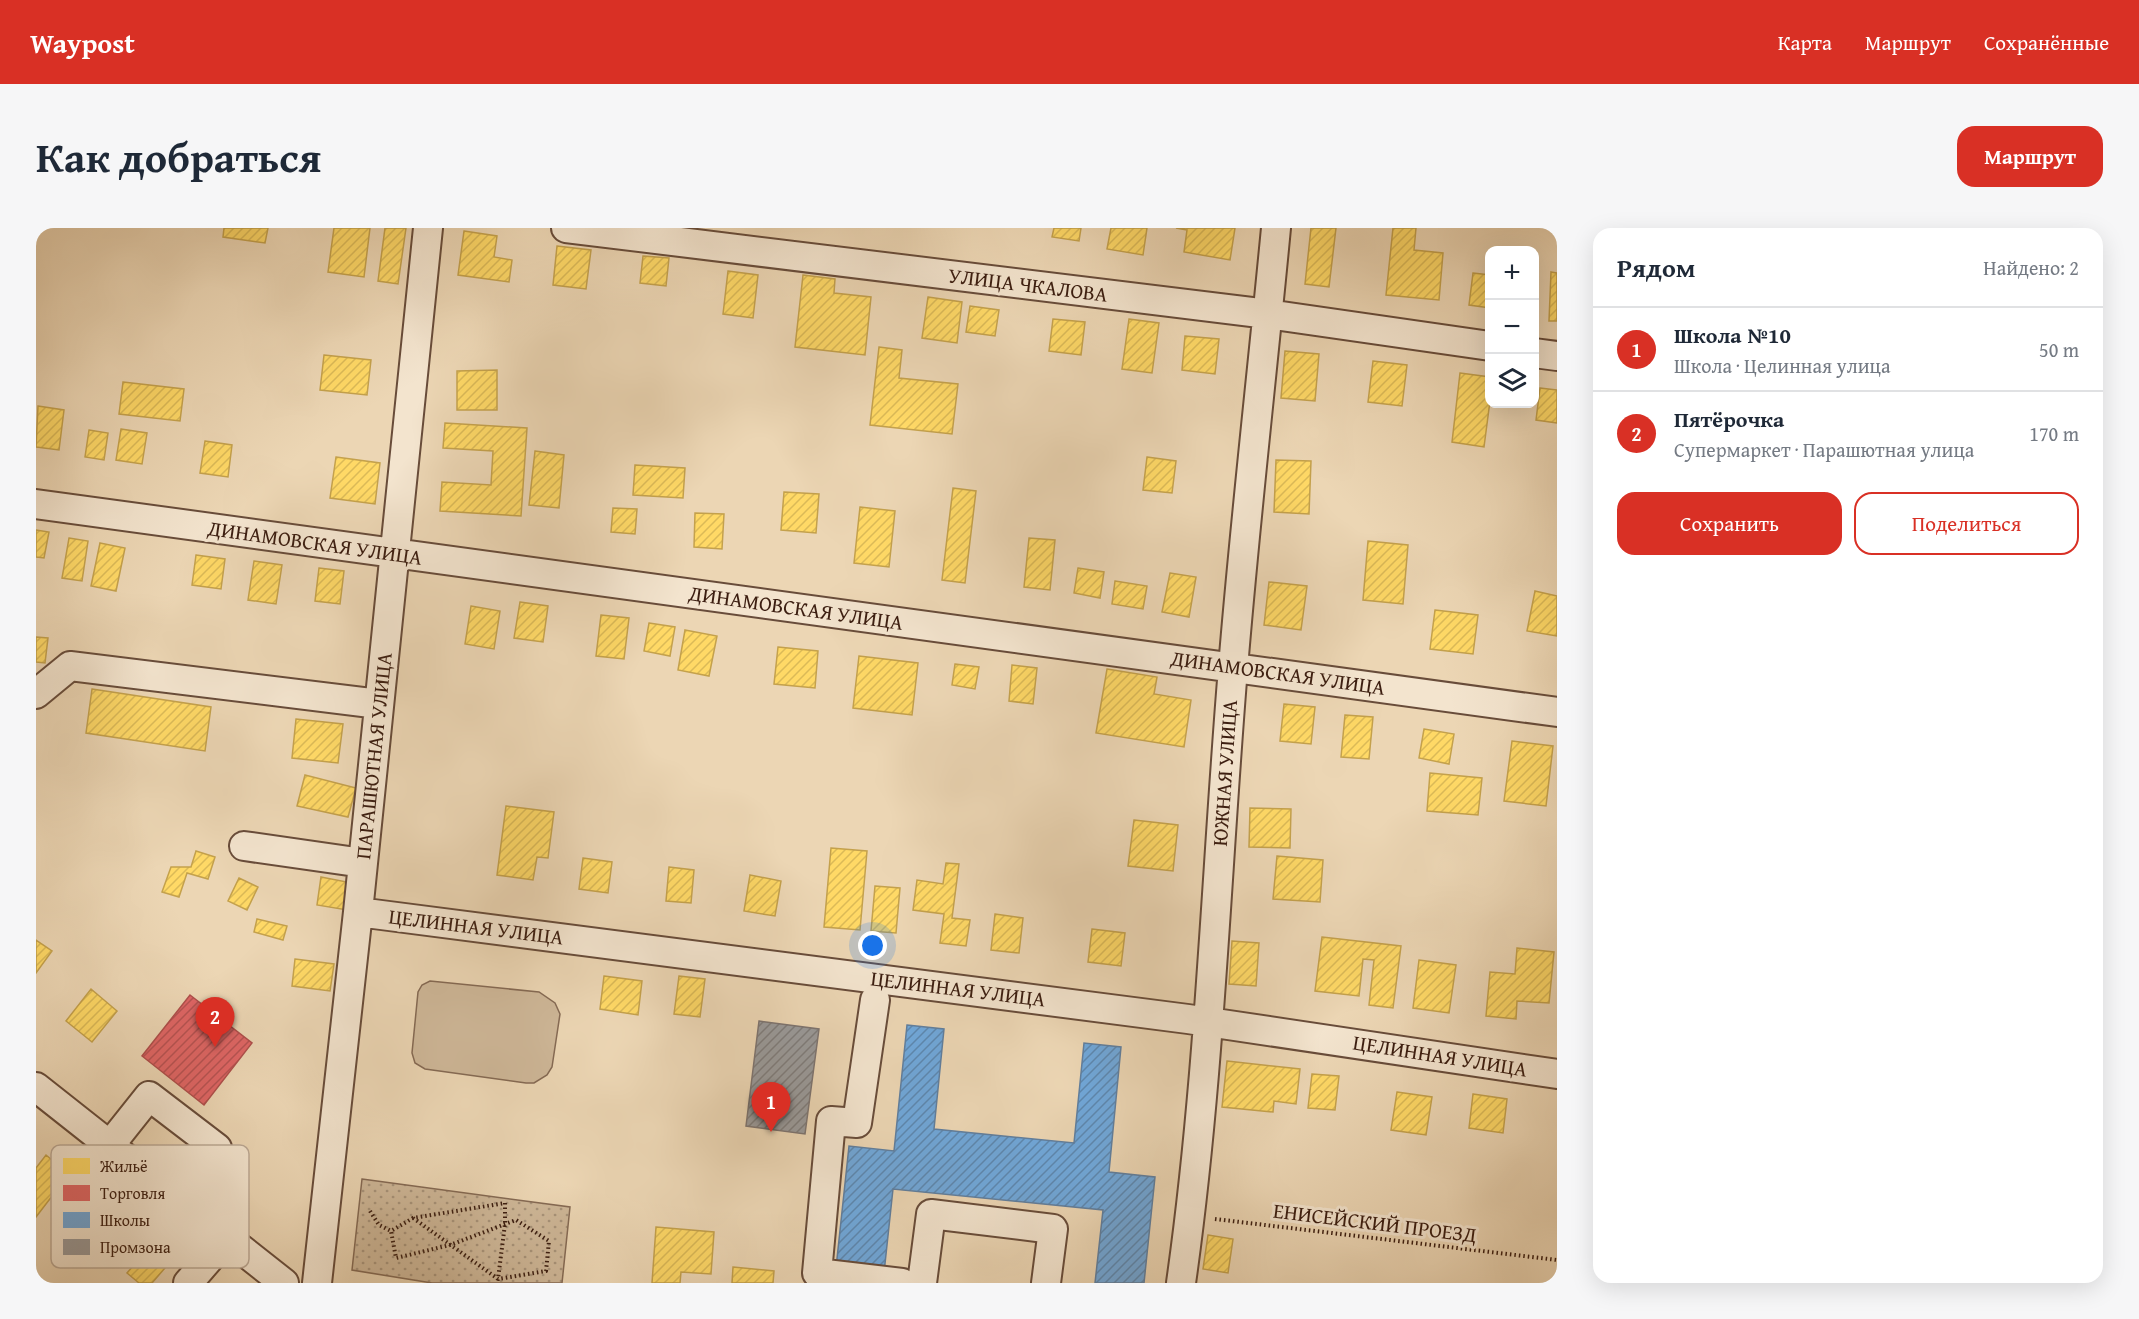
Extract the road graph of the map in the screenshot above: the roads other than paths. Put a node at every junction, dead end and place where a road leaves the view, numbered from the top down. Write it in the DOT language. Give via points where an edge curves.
graph roads {
  1 [pos="428,228"];
  2 [pos="566,228"];
  3 [pos="1276,228"];
  4 [pos="1268,314"];
  5 [pos="1485,345"];
  6 [pos="1539,353"];
  7 [pos="1557,356"];
  8 [pos="36,504"];
  9 [pos="394,554"];
  10 [pos="1233,666"];
  11 [pos="36,694"];
  12 [pos="379,704"];
  13 [pos="1557,712"];
  14 [pos="244,846"];
  15 [pos="363,863"];
  16 [pos="358,912"];
  17 [pos="875,1000"];
  18 [pos="1207,1021"];
  19 [pos="1557,1074"];
  20 [pos="36,1087"];
  21 [pos="110,1145"];
  22 [pos="213,1145"];
  23 [pos="249,1255"];
  24 [pos="201,1268"];
  25 [pos="188,1283"];
  26 [pos="284,1283"];
  27 [pos="317,1283"];
  28 [pos="902,1283"];
  29 [pos="922,1283"];
  30 [pos="1046,1283"];
  31 [pos="1181,1283"];
  1 -- 9 [label="street, ПАРАШЮТНАЯ УЛИЦА"];
  2 -- 4 [label="street, УЛИЦА ЧКАЛОВА"];
  3 -- 4 [label="street, ЮЖНАЯ УЛИЦА"];
  4 -- 5 [label="street, УЛИЦА ЧКАЛОВА"];
  4 -- 10 [label="street, ЮЖНАЯ УЛИЦА"];
  6 -- 7 [label="street"];
  8 -- 9 [label="street, ДИНАМОВСКАЯ УЛИЦА"];
  9 -- 10 [label="street, ДИНАМОВСКАЯ УЛИЦА"];
  9 -- 12 [label="street, ПАРАШЮТНАЯ УЛИЦА"];
  10 -- 13 [label="street, ДИНАМОВСКАЯ УЛИЦА"];
  10 -- 18 [label="street, ЮЖНАЯ УЛИЦА"];
  11 -- 12 [label="street" via="70,666"];
  12 -- 15 [label="street, ПАРАШЮТНАЯ УЛИЦА"];
  14 -- 15 [label="street"];
  15 -- 16 [label="street, ПАРАШЮТНАЯ УЛИЦА"];
  16 -- 18 [label="street, ЦЕЛИННАЯ УЛИЦА"];
  16 -- 27 [label="street, ПАРАШЮТНАЯ УЛИЦА"];
  17 -- 28 [label="street" via="857,1123 831,1121 816,1273"];
  18 -- 19 [label="street, ЦЕЛИННАЯ УЛИЦА"];
  18 -- 31 [label="street, ЮЖНАЯ УЛИЦА"];
  20 -- 21 [label="street"];
  21 -- 22 [label="street" via="149,1096"];
  23 -- 26 [label="street"];
  24 -- 25 [label="street"];
  29 -- 30 [label="street" via="931,1214 1053,1229"];
}
